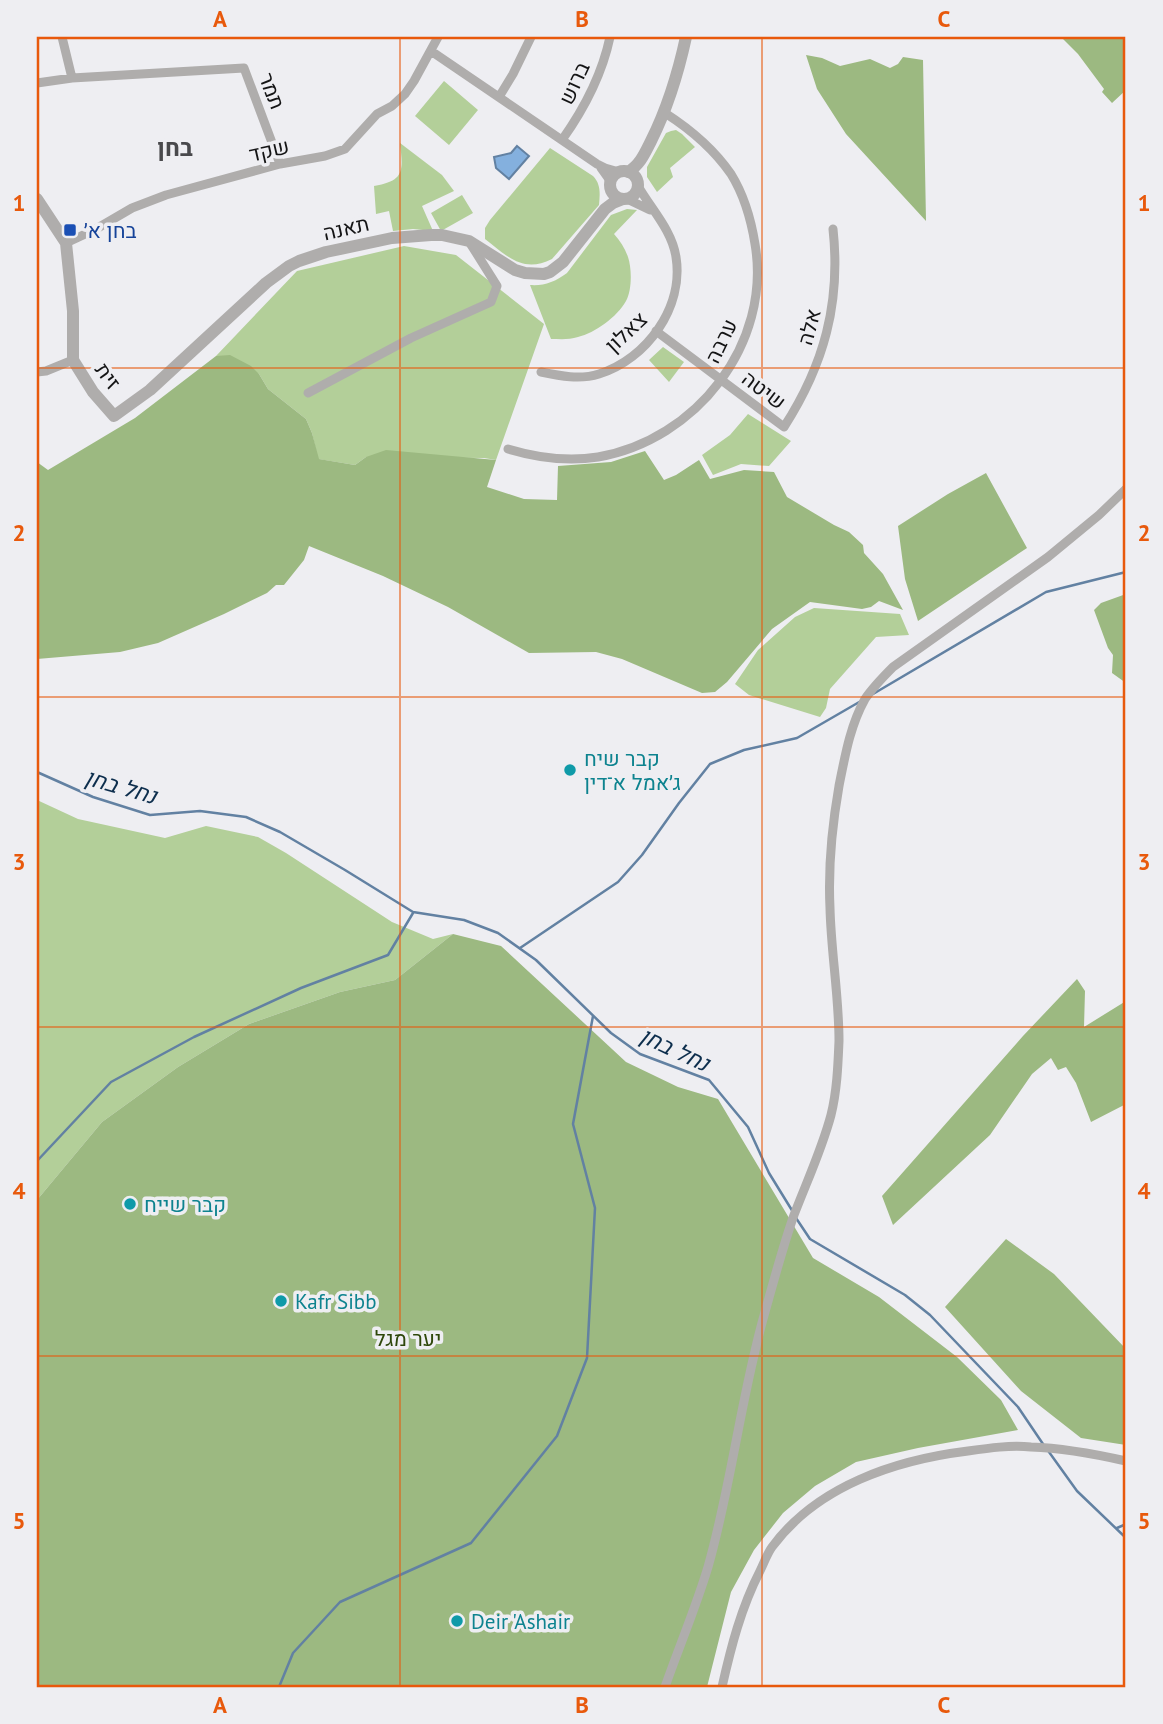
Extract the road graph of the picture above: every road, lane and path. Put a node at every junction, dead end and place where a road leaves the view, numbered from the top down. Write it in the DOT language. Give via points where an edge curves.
graph roads {
  1 [pos="62,37"];
  2 [pos="438,37"];
  3 [pos="531,37"];
  4 [pos="610,37"];
  5 [pos="686,37"];
  6 [pos="431,51"];
  7 [pos="72,78"];
  8 [pos="37,83"];
  9 [pos="499,97"];
  10 [pos="664,113"];
  11 [pos="562,140"];
  12 [pos="280,164"];
  13 [pos="624,180"];
  14 [pos="37,199"];
  15 [pos="625,199"];
  16 [pos="605,209"];
  17 [pos="655,213"];
  18 [pos="833,229"];
  19 [pos="469,242"];
  20 [pos="65,243"];
  21 [pos="656,331"];
  22 [pos="73,360"];
  23 [pos="37,372"];
  24 [pos="541,372"];
  25 [pos="722,380"];
  26 [pos="308,393"];
  27 [pos="114,416"];
  28 [pos="784,427"];
  29 [pos="508,449"];
  30 [pos="1126,489"];
  31 [pos="1126,1461"];
  32 [pos="665,1687"];
  33 [pos="722,1687"];
  1 -- 7 [label="street"];
  2 -- 6 [label="street, שקד"];
  3 -- 9 [label="street"];
  4 -- 11 [label="street, ברוש" via="589,96"];
  5 -- 10 [label="street, תאנה"];
  6 -- 9 [label="street"];
  6 -- 12 [label="street, שקד" via="399,100 377,114 345,149"];
  7 -- 8 [label="street, תמר"];
  7 -- 12 [label="street, תמר" via="244,68"];
  9 -- 11 [label="street"];
  10 -- 13 [label="street, תאנה"];
  10 -- 25 [label="street, ערבה" via="706,144 732,175 754,235 756,306"];
  11 -- 13 [label="street"];
  12 -- 20 [label="street, שקד" via="148,201"];
  13 -- 15 [label="street" via="615,196"];
  13 -- 15 [label="street" via="635,195"];
  13 -- 16 [label="street, תאנה"];
  13 -- 17 [label="street, צאלון"];
  14 -- 20 [label="street, זית"];
  15 -- 16 [label="street, תאנה"];
  15 -- 17 [label="street"];
  16 -- 19 [label="street, תאנה" via="563,262 544,274 515,270"];
  17 -- 21 [label="street, צאלון" via="673,243 677,272 672,304"];
  18 -- 28 [label="street, אלה" via="836,273 831,318 809,383"];
  19 -- 26 [label="street" via="497,286 491,302"];
  19 -- 27 [label="street, תאנה" via="442,235 405,236 299,261 266,283 150,390"];
  20 -- 22 [label="street, זית"];
  21 -- 24 [label="street, צאלון" via="626,361 600,374 573,377"];
  21 -- 25 [label="street, שיטה"];
  22 -- 23 [label="street"];
  22 -- 27 [label="street, זית"];
  25 -- 28 [label="street, שיטה"];
  25 -- 29 [label="street, ערבה" via="677,424 619,452 564,460"];
  30 -- 32 [label="street" via="1048,557 893,667 873,688 853,726 836,802 830,863 839,1038 832,1113 764,1315 708,1567"];
  31 -- 33 [label="street" via="1031,1446 995,1447 939,1454 840,1489 790,1526 771,1549 748,1598"];
}
